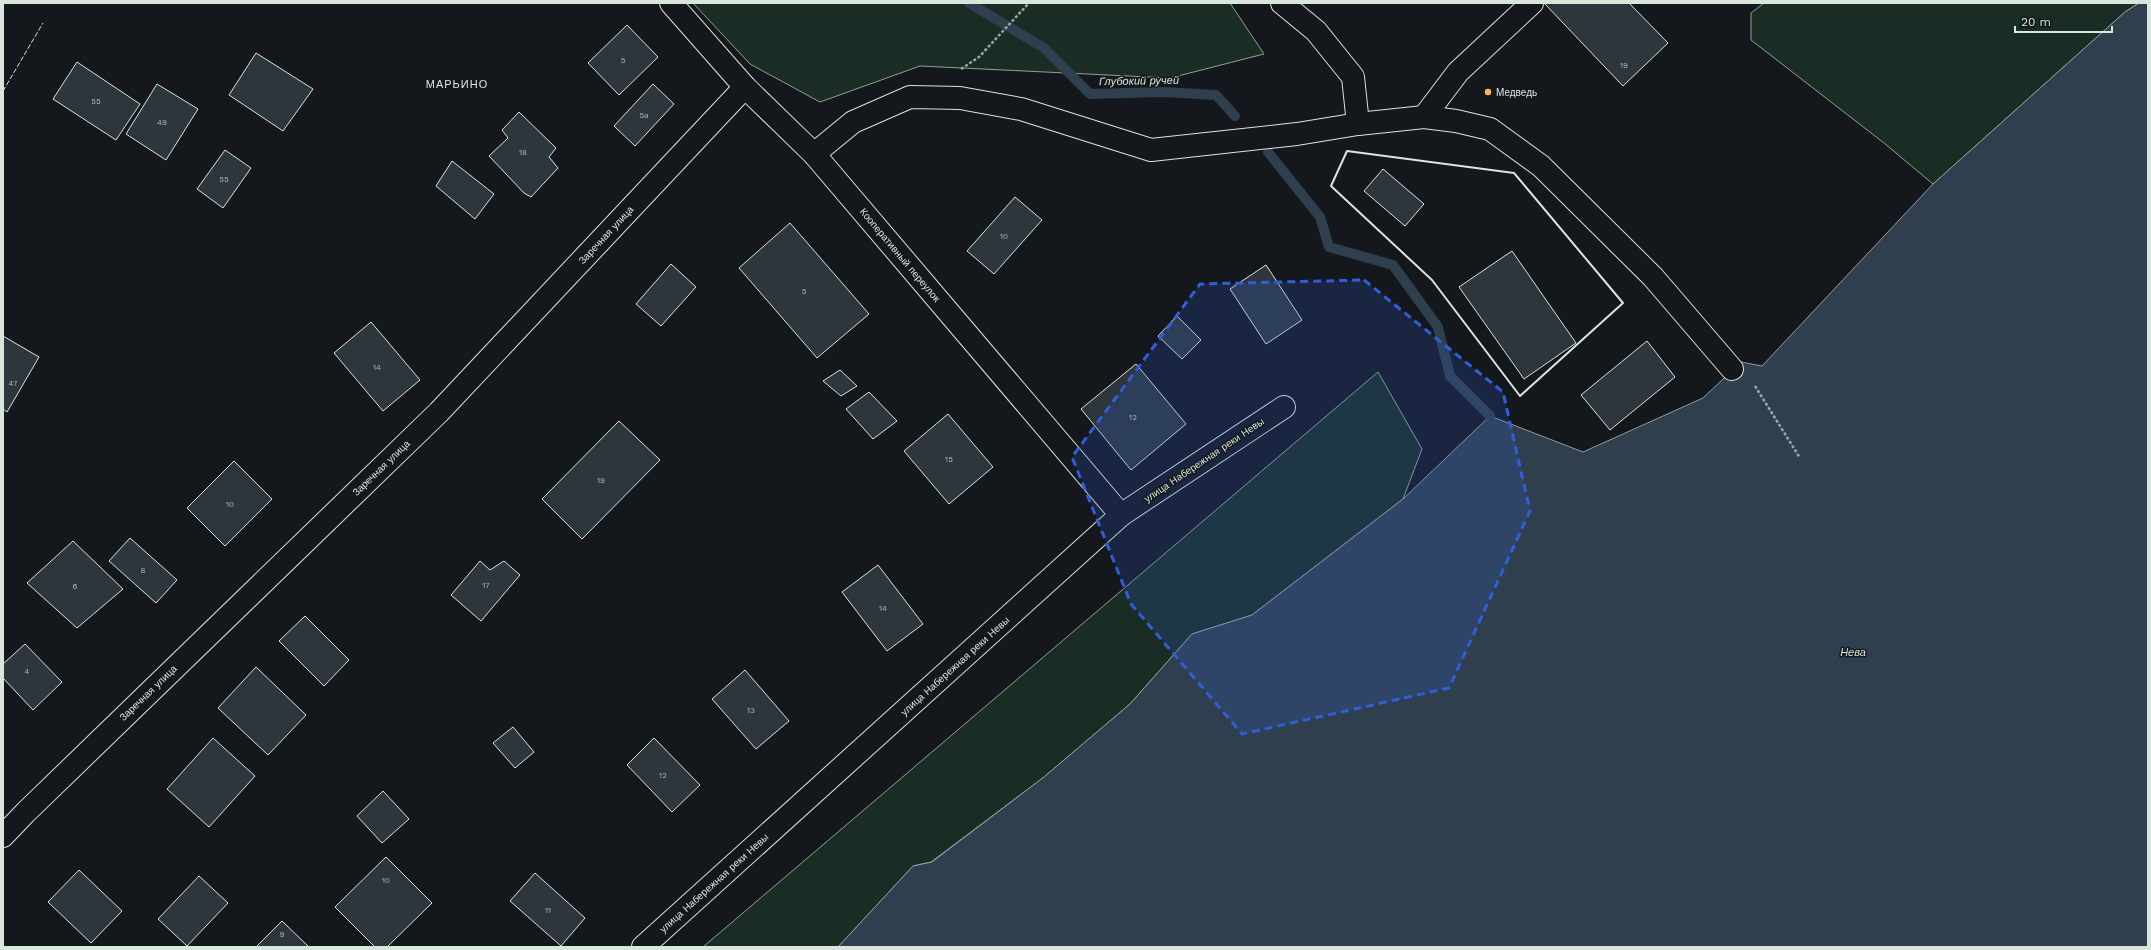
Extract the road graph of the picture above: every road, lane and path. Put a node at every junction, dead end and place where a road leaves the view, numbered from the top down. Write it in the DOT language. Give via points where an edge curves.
graph roads {
  1 [pos="670,3"];
  2 [pos="1029,3"];
  3 [pos="1282,3"];
  4 [pos="1532,3"];
  5 [pos="1002,34"];
  6 [pos="745,87"];
  7 [pos="1424,117"];
  8 [pos="1358,124"];
  9 [pos="814,154"];
  10 [pos="1732,369"];
  11 [pos="1752,382"];
  12 [pos="1284,407"];
  13 [pos="1800,458"];
  14 [pos="1121,516"];
  15 [pos="3,836"];
  16 [pos="643,947"];
  1 -- 6 [label="street, Кооперативный переулок"];
  2 -- 5 [label="path"];
  3 -- 8 [label="street" via="1316,31 1353,77"];
  4 -- 7 [label="street" via="1458,72"];
  6 -- 9 [label="street, Кооперативный переулок"];
  6 -- 15 [label="street, Заречная улица" via="439,412"];
  7 -- 8 [label="street"];
  7 -- 10 [label="street" via="1490,129 1540,166 1653,277"];
  8 -- 9 [label="street" via="1297,134 1151,150 1022,109 960,98 910,97 852,122"];
  9 -- 14 [label="street, Кооперативный переулок"];
  11 -- 13 [label="path"];
  12 -- 14 [label="street, улица Набережная реки Невы"];
  14 -- 16 [label="street, улица Набережная реки Невы"];
}
